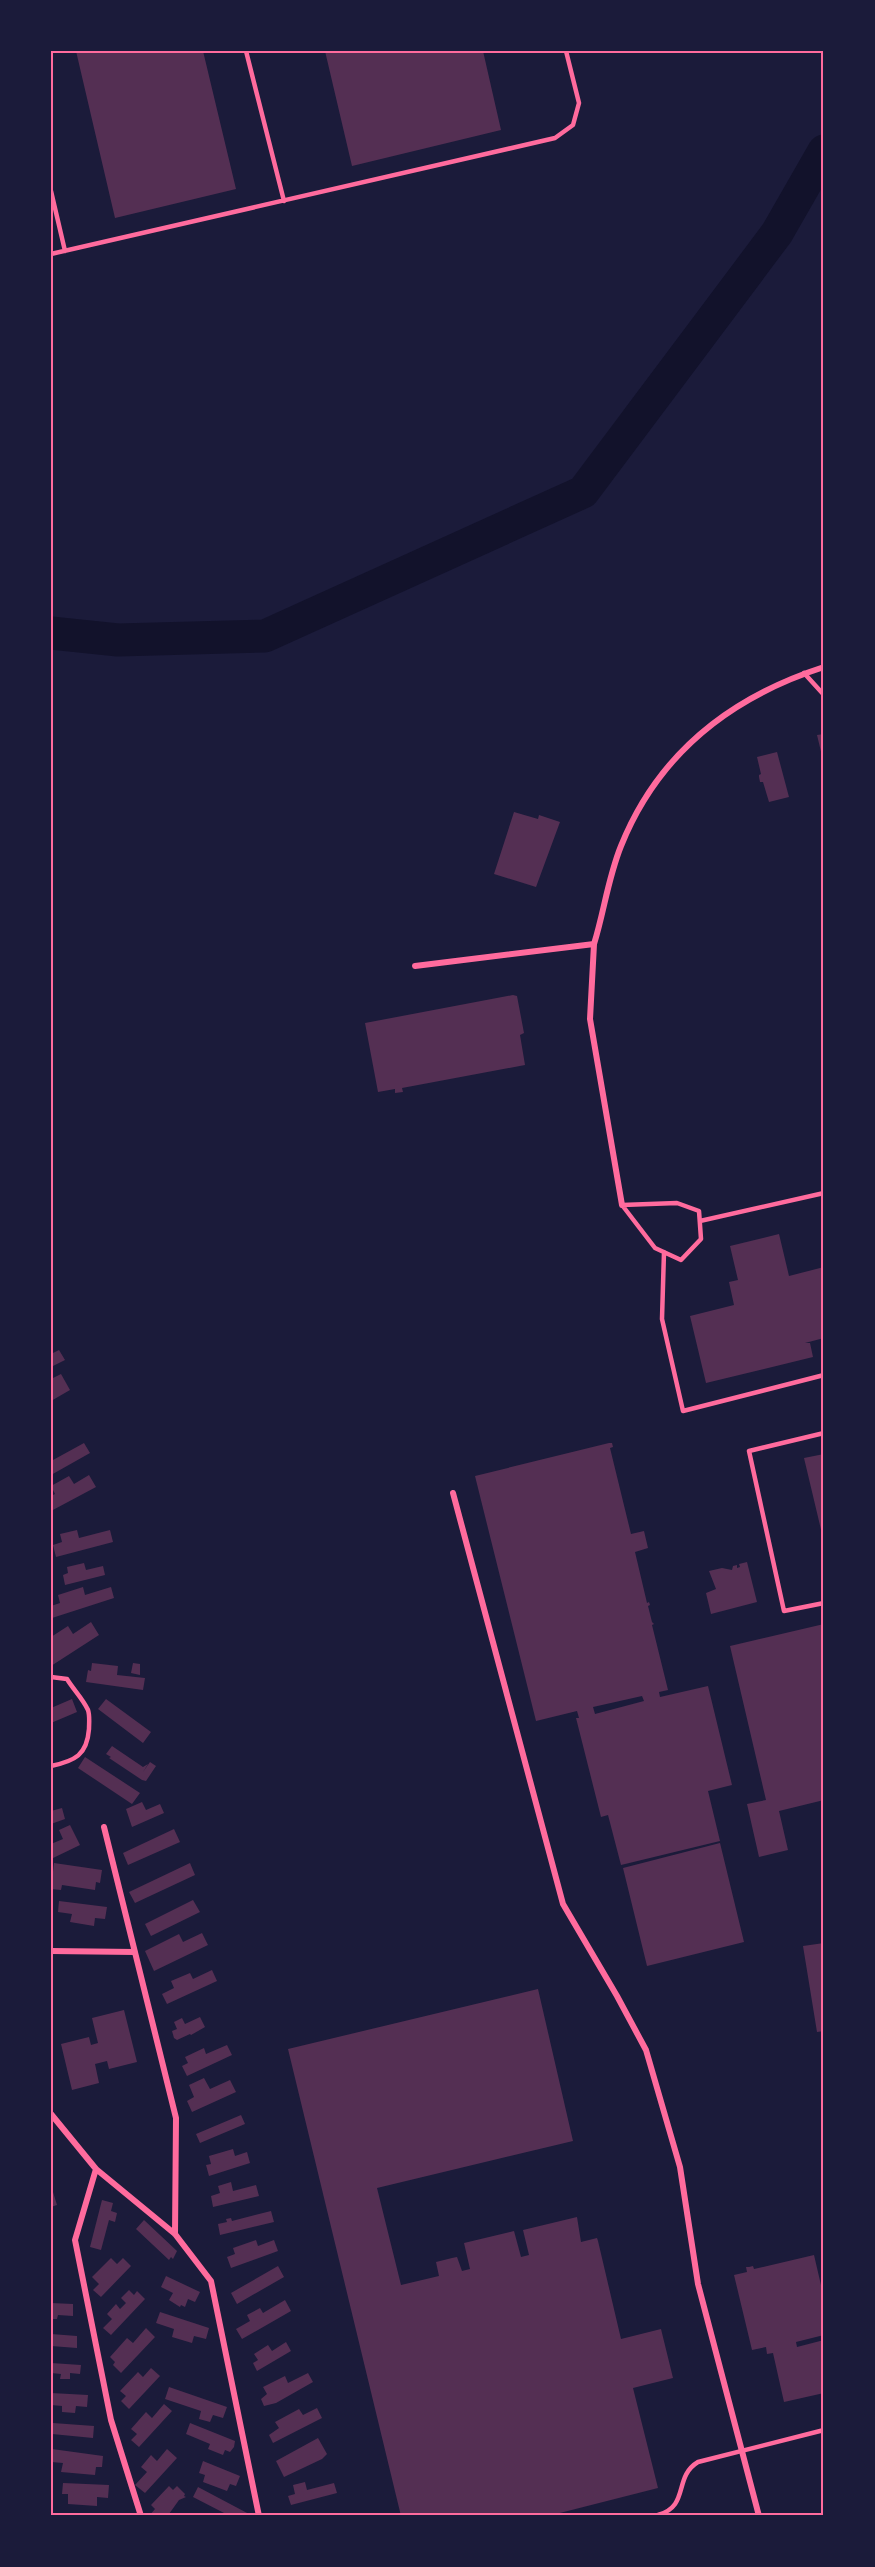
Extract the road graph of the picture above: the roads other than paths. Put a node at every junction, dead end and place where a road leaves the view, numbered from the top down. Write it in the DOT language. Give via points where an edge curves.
graph roads {
  1 [pos="246,51"];
  2 [pos="566,51"];
  3 [pos="51,191"];
  4 [pos="284,201"];
  5 [pos="65,251"];
  6 [pos="51,254"];
  7 [pos="824,666"];
  8 [pos="804,673"];
  9 [pos="824,695"];
  10 [pos="594,944"];
  11 [pos="415,966"];
  12 [pos="824,1193"];
  13 [pos="622,1205"];
  14 [pos="700,1221"];
  15 [pos="664,1252"];
  16 [pos="824,1375"];
  17 [pos="824,1433"];
  18 [pos="453,1492"];
  19 [pos="824,1603"];
  20 [pos="51,1677"];
  21 [pos="51,1766"];
  22 [pos="104,1827"];
  23 [pos="51,1951"];
  24 [pos="135,1952"];
  25 [pos="51,2114"];
  26 [pos="96,2169"];
  27 [pos="175,2234"];
  28 [pos="824,2430"];
  29 [pos="742,2450"];
  30 [pos="141,2516"];
  31 [pos="259,2516"];
  32 [pos="658,2516"];
  33 [pos="759,2516"];
  1 -- 4 [label="lane"];
  2 -- 4 [label="lane" via="579,103 573,125 555,138"];
  3 -- 5 [label="lane"];
  4 -- 5 [label="lane"];
  5 -- 6 [label="lane"];
  7 -- 8 [label="street"];
  8 -- 9 [label="lane"];
  8 -- 10 [label="street" via="724,714 687,746 657,783 621,846"];
  10 -- 11 [label="street"];
  10 -- 13 [label="street" via="590,1019"];
  12 -- 14 [label="lane"];
  13 -- 14 [label="lane" via="677,1203 699,1210"];
  13 -- 15 [label="lane" via="655,1248"];
  14 -- 15 [label="lane" via="701,1239 681,1260"];
  15 -- 16 [label="lane" via="662,1319 683,1411"];
  17 -- 19 [label="lane" via="749,1451 784,1611"];
  18 -- 29 [label="street" via="563,1904 646,2050 680,2167 698,2284"];
  20 -- 21 [label="lane" via="67,1679 88,1711 89,1722 83,1753 71,1762"];
  22 -- 24 [label="street"];
  23 -- 24 [label="street"];
  24 -- 27 [label="street" via="176,2118"];
  25 -- 26 [label="street"];
  26 -- 27 [label="street"];
  26 -- 30 [label="street" via="75,2240 111,2420"];
  27 -- 31 [label="street" via="211,2281"];
  28 -- 29 [label="lane"];
  29 -- 32 [label="lane" via="689,2468 676,2505"];
  29 -- 33 [label="street"];
}
